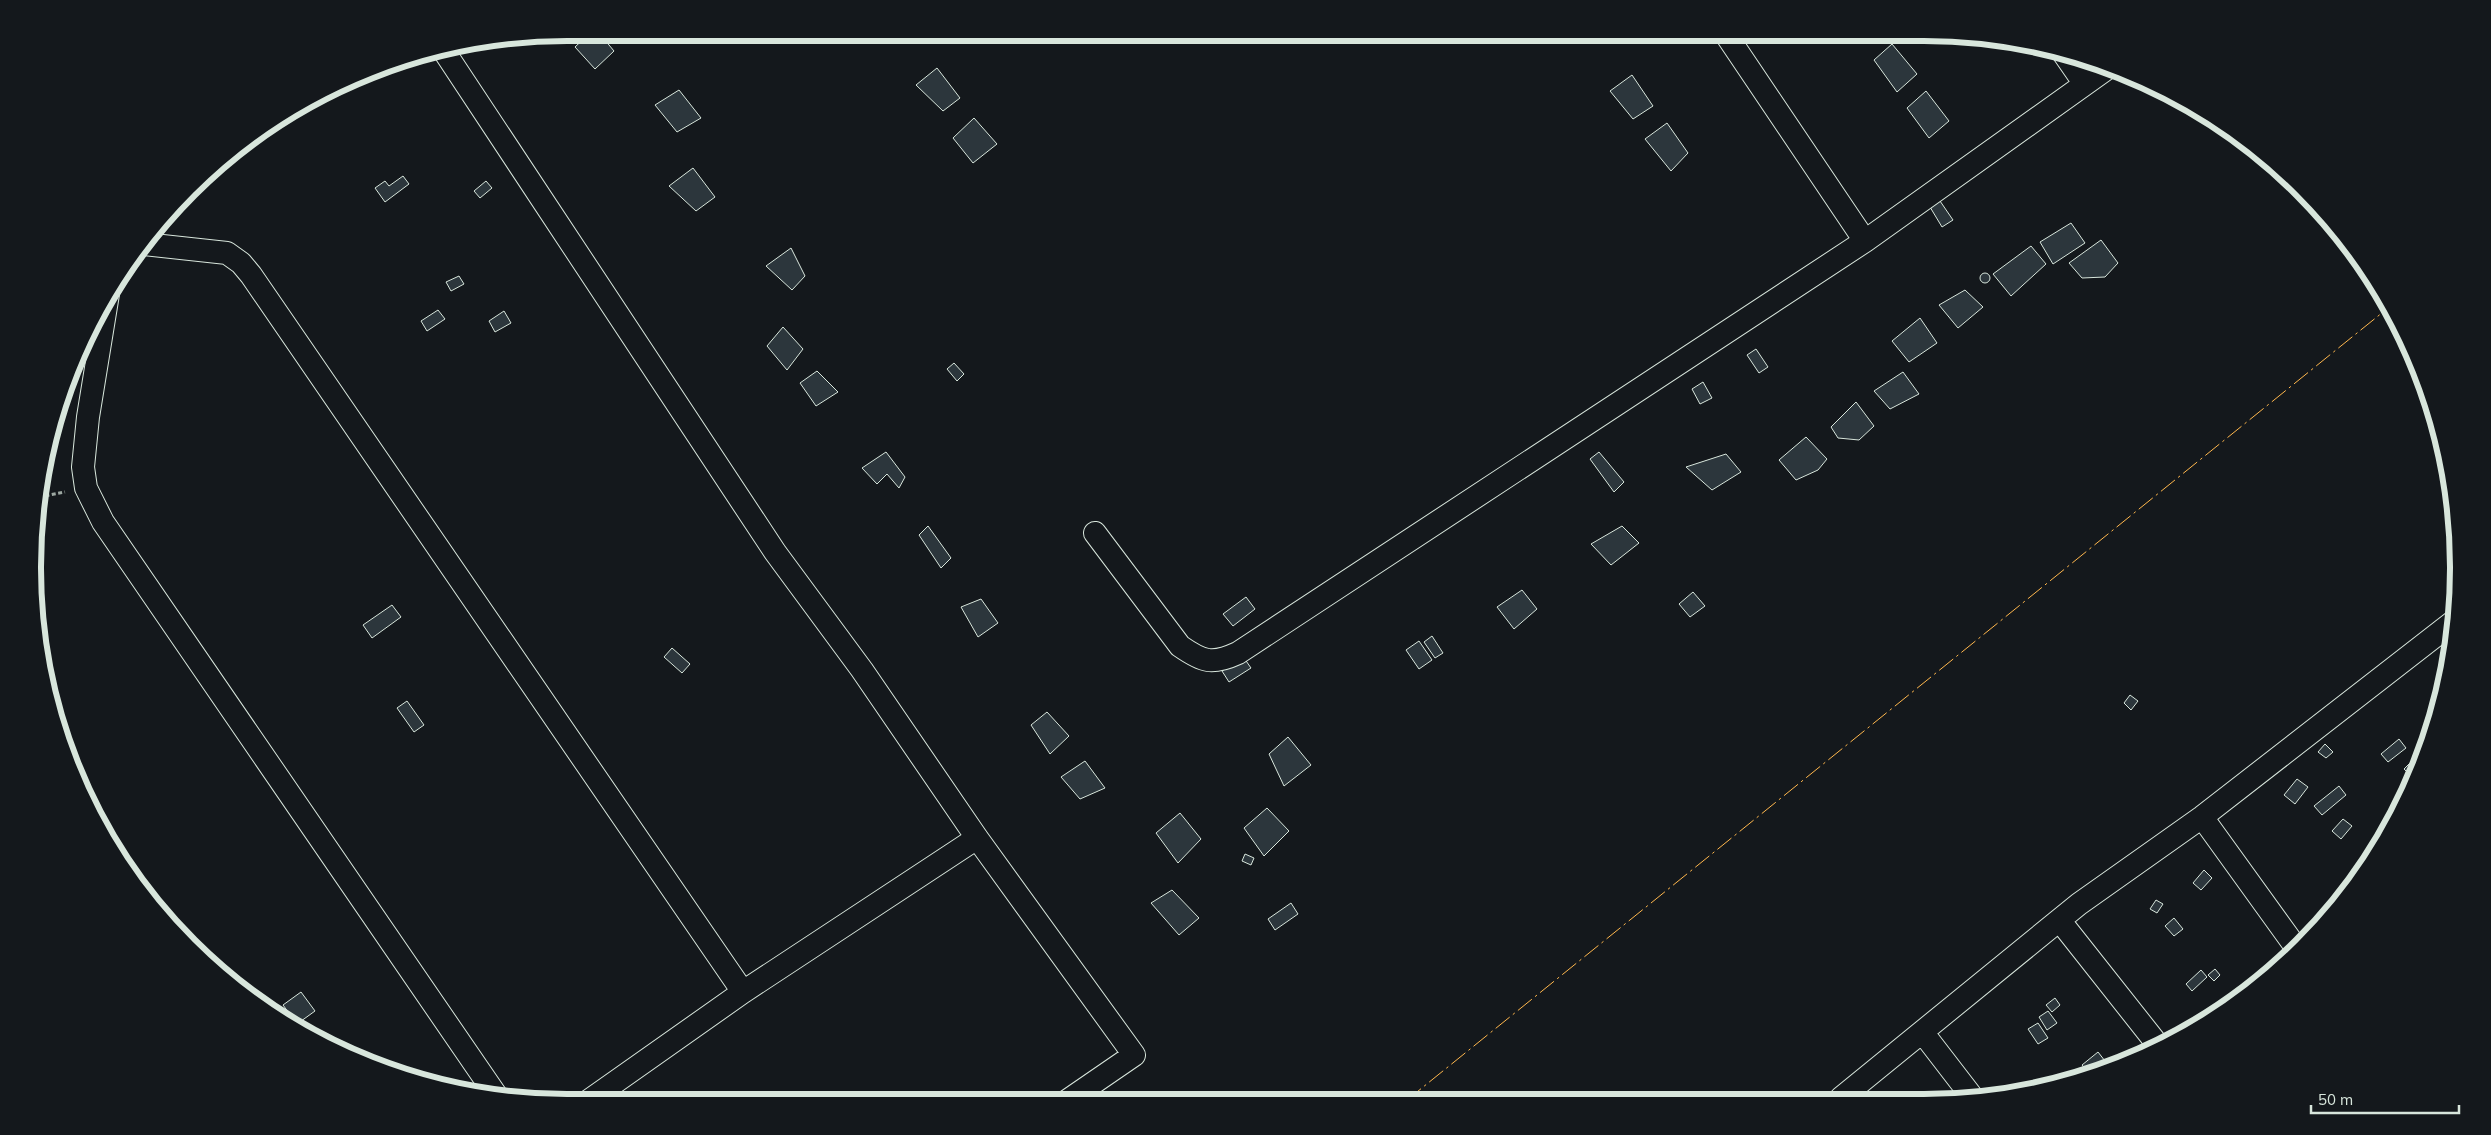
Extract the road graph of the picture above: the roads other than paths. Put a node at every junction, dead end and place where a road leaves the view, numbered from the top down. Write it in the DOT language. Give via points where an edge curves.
graph roads {
  1 [pos="1731,41"];
  2 [pos="447,55"];
  3 [pos="2069,62"];
  4 [pos="2101,72"];
  5 [pos="2084,84"];
  6 [pos="1865,240"];
  7 [pos="152,245"];
  8 [pos="104,320"];
  9 [pos="1095,533"];
  10 [pos="2446,627"];
  11 [pos="2202,817"];
  12 [pos="977,838"];
  13 [pos="2060,920"];
  14 [pos="2293,943"];
  15 [pos="743,992"];
  16 [pos="1923,1033"];
  17 [pos="2154,1040"];
  18 [pos="490,1088"];
  19 [pos="1969,1092"];
  20 [pos="598,1094"];
  21 [pos="1077,1094"];
  22 [pos="1846,1094"];
  1 -- 6 [label="street"];
  2 -- 12 [label="street" via="775,552 862,670"];
  3 -- 5 [label="street"];
  4 -- 5 [label="street"];
  5 -- 6 [label="street"];
  6 -- 9 [label="street" via="1246,648 1221,661 1199,660 1180,646"];
  7 -- 15 [label="street" via="227,253 251,275"];
  8 -- 18 [label="street" via="83,467 86,488 103,522"];
  10 -- 11 [label="street"];
  11 -- 13 [label="street"];
  11 -- 14 [label="street"];
  12 -- 15 [label="street"];
  12 -- 21 [label="street" via="1134,1055"];
  13 -- 16 [label="street"];
  13 -- 17 [label="street"];
  15 -- 20 [label="street"];
  16 -- 19 [label="street"];
  16 -- 22 [label="street"];
}
